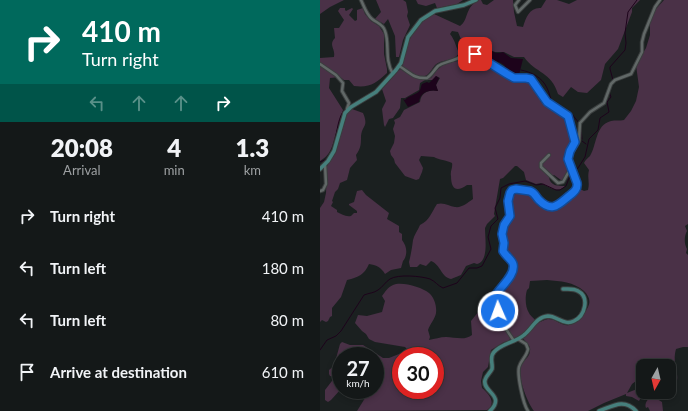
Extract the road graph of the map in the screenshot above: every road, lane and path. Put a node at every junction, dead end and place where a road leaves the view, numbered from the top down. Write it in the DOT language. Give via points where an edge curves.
graph roads {
  1 [pos="361,0"];
  2 [pos="476,0"];
  3 [pos="514,0"];
  4 [pos="519,0"];
  5 [pos="530,0"];
  6 [pos="660,0"];
  7 [pos="515,5"];
  8 [pos="320,64"];
  9 [pos="399,66"];
  10 [pos="393,74"];
  11 [pos="347,110"];
  12 [pos="549,155"];
  13 [pos="325,164"];
  14 [pos="570,166"];
  15 [pos="320,169"];
  16 [pos="572,171"];
  17 [pos="320,191"];
  18 [pos="563,289"];
  19 [pos="516,340"];
  20 [pos="490,411"];
  21 [pos="528,411"];
  22 [pos="599,411"];
  23 [pos="636,411"];
  1 -- 10 [label="street" via="372,19 386,31 386,52"];
  2 -- 9 [label="street" via="435,11 421,20 408,37"];
  3 -- 7 [label="street"];
  4 -- 7 [label="street"];
  5 -- 7 [label="street" via="519,12 516,12"];
  6 -- 14 [label="street" via="644,34 642,52 631,74 613,82 604,103 590,112 580,123 579,141 572,154"];
  8 -- 11 [label="street" via="336,74 343,83 342,91 349,103"];
  9 -- 10 [label="street"];
  9 -- 14 [label="street" via="414,77 427,78 444,62 473,54 514,78 531,79 547,102 568,116 575,142 569,154"];
  10 -- 11 [label="street" via="376,92"];
  11 -- 13 [label="street" via="341,122 334,151"];
  12 -- 16 [label="street" via="541,166 558,184"];
  13 -- 15 [label="street"];
  13 -- 17 [label="street" via="326,184 324,190"];
  14 -- 16 [label="street"];
  16 -- 19 [label="street" via="576,189 557,206 545,205 530,191 514,190 509,196 510,216 504,225 502,237 503,251 513,266 509,278 495,298 507,331"];
  18 -- 19 [label="street" via="577,290 584,296 585,307 578,318 567,323 554,317 544,317"];
  19 -- 20 [label="street" via="495,350 492,356 492,369 484,382 495,397 494,406"];
  19 -- 21 [label="street" via="526,344 528,349 519,371 524,403"];
  22 -- 23 [label="street" via="623,403"];
}
